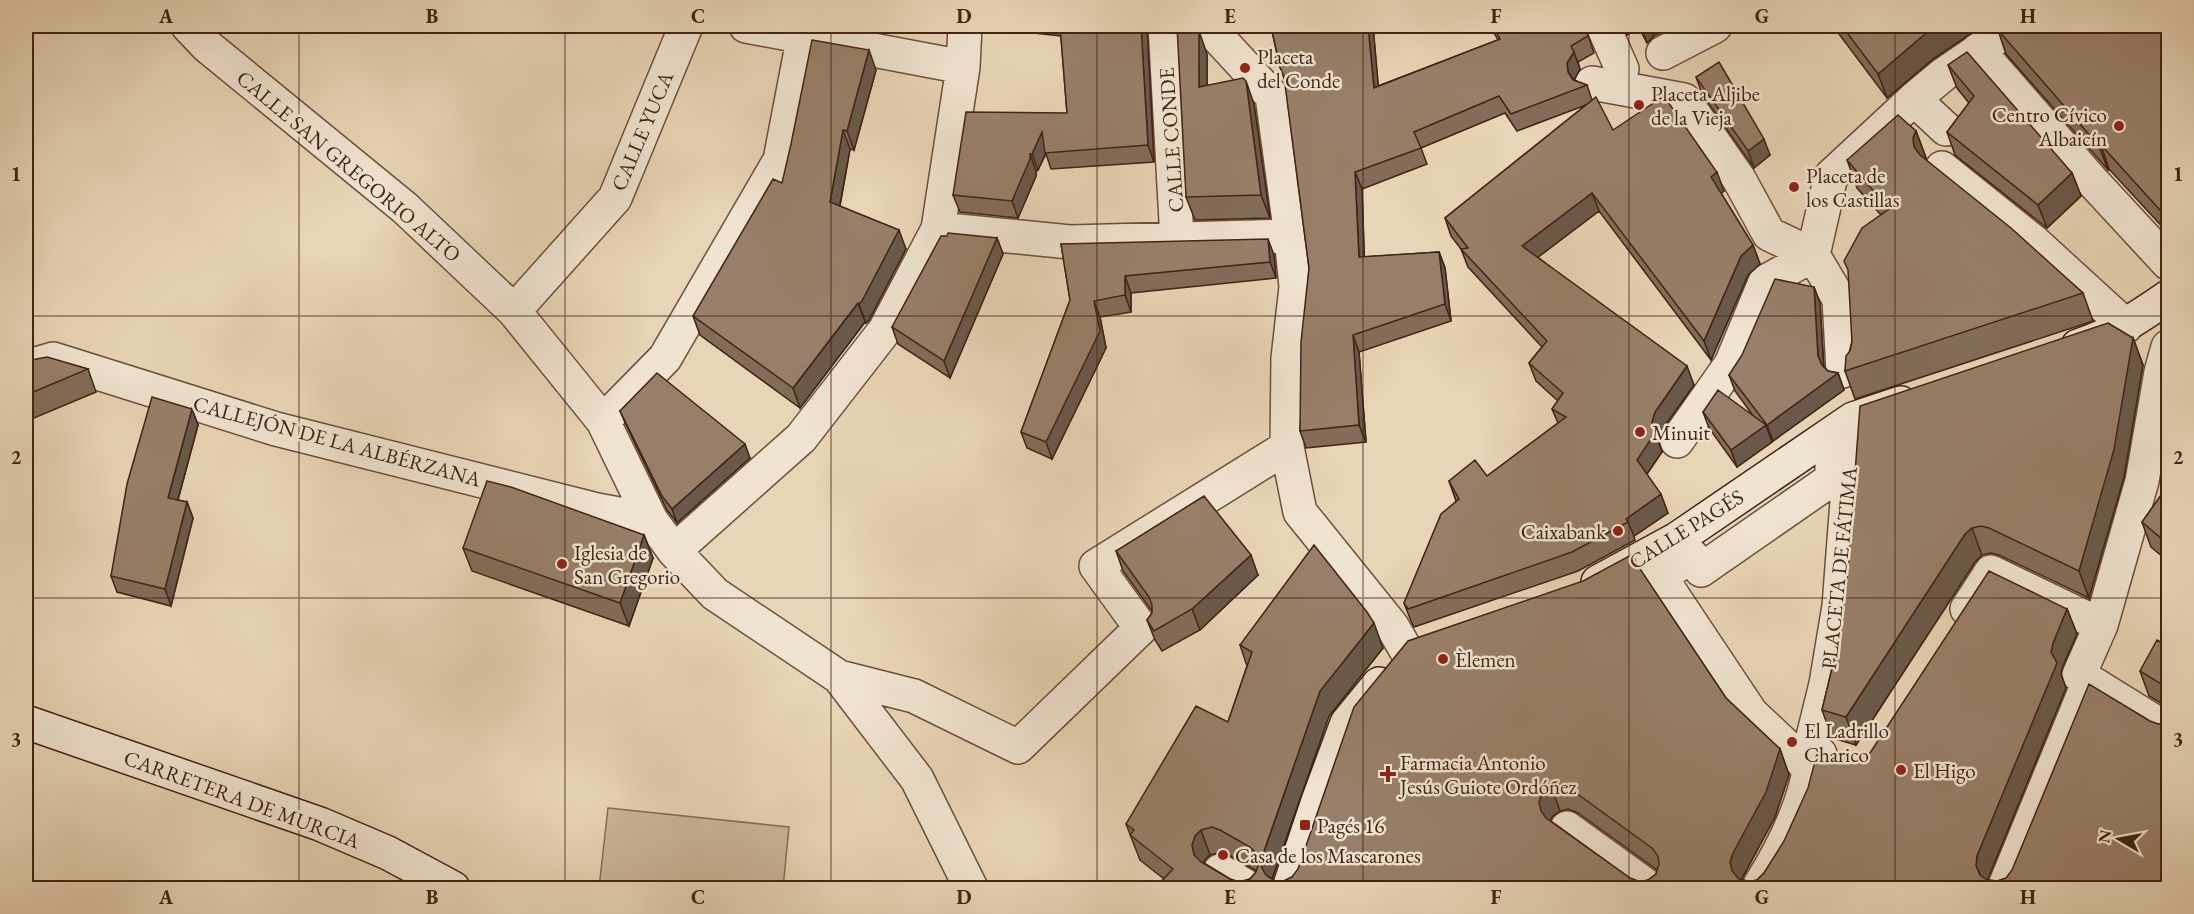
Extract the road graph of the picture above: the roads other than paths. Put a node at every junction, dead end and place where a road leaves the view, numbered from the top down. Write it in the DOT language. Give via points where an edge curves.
graph roads {
  1 [pos="188,26"];
  2 [pos="686,26"];
  3 [pos="746,26"];
  4 [pos="965,26"];
  5 [pos="1201,26"];
  6 [pos="1603,26"];
  7 [pos="1715,26"];
  8 [pos="2014,26"];
  9 [pos="1164,33"];
  10 [pos="804,35"];
  11 [pos="1978,50"];
  12 [pos="1663,53"];
  13 [pos="963,67"];
  14 [pos="1622,69"];
  15 [pos="1592,83"];
  16 [pos="1914,99"];
  17 [pos="1946,129"];
  18 [pos="1942,168"];
  19 [pos="938,229"];
  20 [pos="1291,236"];
  21 [pos="1177,239"];
  22 [pos="1814,255"];
  23 [pos="2169,263"];
  24 [pos="2169,297"];
  25 [pos="514,310"];
  26 [pos="2126,326"];
  27 [pos="2169,347"];
  28 [pos="2047,356"];
  29 [pos="26,367"];
  30 [pos="1843,371"];
  31 [pos="1933,393"];
  32 [pos="603,421"];
  33 [pos="1677,441"];
  34 [pos="1287,447"];
  35 [pos="651,520"];
  36 [pos="674,551"];
  37 [pos="1575,591"];
  38 [pos="2101,625"];
  39 [pos="1953,631"];
  40 [pos="839,677"];
  41 [pos="2089,681"];
  42 [pos="26,722"];
  43 [pos="2169,730"];
  44 [pos="1811,754"];
  45 [pos="1853,764"];
  46 [pos="1567,828"];
  47 [pos="1220,871"];
  48 [pos="453,888"];
  49 [pos="972,888"];
  50 [pos="1249,888"];
  51 [pos="1289,888"];
  52 [pos="1650,888"];
  53 [pos="1758,888"];
  54 [pos="2004,888"];
  1 -- 25 [label="street, CALLE SAN GREGORIO ALTO" via="207,46 405,208"];
  2 -- 25 [label="street, CALLE YUCA" via="615,198"];
  3 -- 10 [label="street"];
  4 -- 13 [label="street"];
  5 -- 20 [label="street" via="1213,32 1272,96"];
  6 -- 14 [label="street"];
  7 -- 12 [label="street"];
  8 -- 11 [label="street"];
  9 -- 21 [label="street, CALLE CONDE"];
  10 -- 13 [label="street"];
  10 -- 32 [label="street" via="780,159 665,358"];
  11 -- 16 [label="street"];
  11 -- 23 [label="street"];
  13 -- 19 [label="street"];
  15 -- 22 [label="street" via="1684,100 1739,178 1769,234"];
  16 -- 17 [label="street"];
  16 -- 22 [label="street" via="1831,176"];
  18 -- 26 [label="street" via="2033,241"];
  19 -- 21 [label="street" via="1070,242"];
  19 -- 36 [label="street" via="885,330 801,438"];
  20 -- 21 [label="street"];
  20 -- 34 [label="street" via="1296,287 1288,358"];
  22 -- 30 [label="street" via="1839,299"];
  22 -- 33 [label="street" via="1765,282 1731,364"];
  24 -- 26 [label="street"];
  25 -- 32 [label="street, CALLE SAN GREGORIO ALTO"];
  26 -- 28 [label="street"];
  27 -- 38 [label="street" via="2142,481"];
  29 -- 35 [label="street, CALLEJÓN DE LA ALBÉRZANA" via="53,359 276,429 597,510"];
  31 -- 37 [label="street, CALLE PAGÉS" via="1853,419 1677,539"];
  32 -- 35 [label="street, CALLE SAN GREGORIO ALTO"];
  34 -- 40 [label="street" via="1096,566 1141,628 1018,747 914,696"];
  34 -- 51 [label="street" via="1300,512 1392,626 1418,646 1347,723"];
  35 -- 36 [label="street, CALLE SAN GREGORIO ALTO"];
  36 -- 40 [label="street, CALLE SAN GREGORIO ALTO" via="715,594"];
  38 -- 39 [label="street" via="1991,572"];
  38 -- 41 [label="street" via="2079,675"];
  40 -- 49 [label="street, CALLE SAN GREGORIO ALTO" via="917,779"];
  41 -- 43 [label="street"];
  41 -- 54 [label="street"];
  42 -- 48 [label="street, CARRETERA DE MURCIA" via="320,824 388,853"];
  44 -- 44 [label="street, PLACETA DE FÁTIMA" via="1805,764 1751,713 1661,578 1691,555 1701,570 1832,479 1832,455 1852,436 1839,606"];
  44 -- 45 [label="street"];
  44 -- 53 [label="street" via="1810,773 1794,818"];
  46 -- 52 [label="street"];
  47 -- 50 [label="street"];
}
